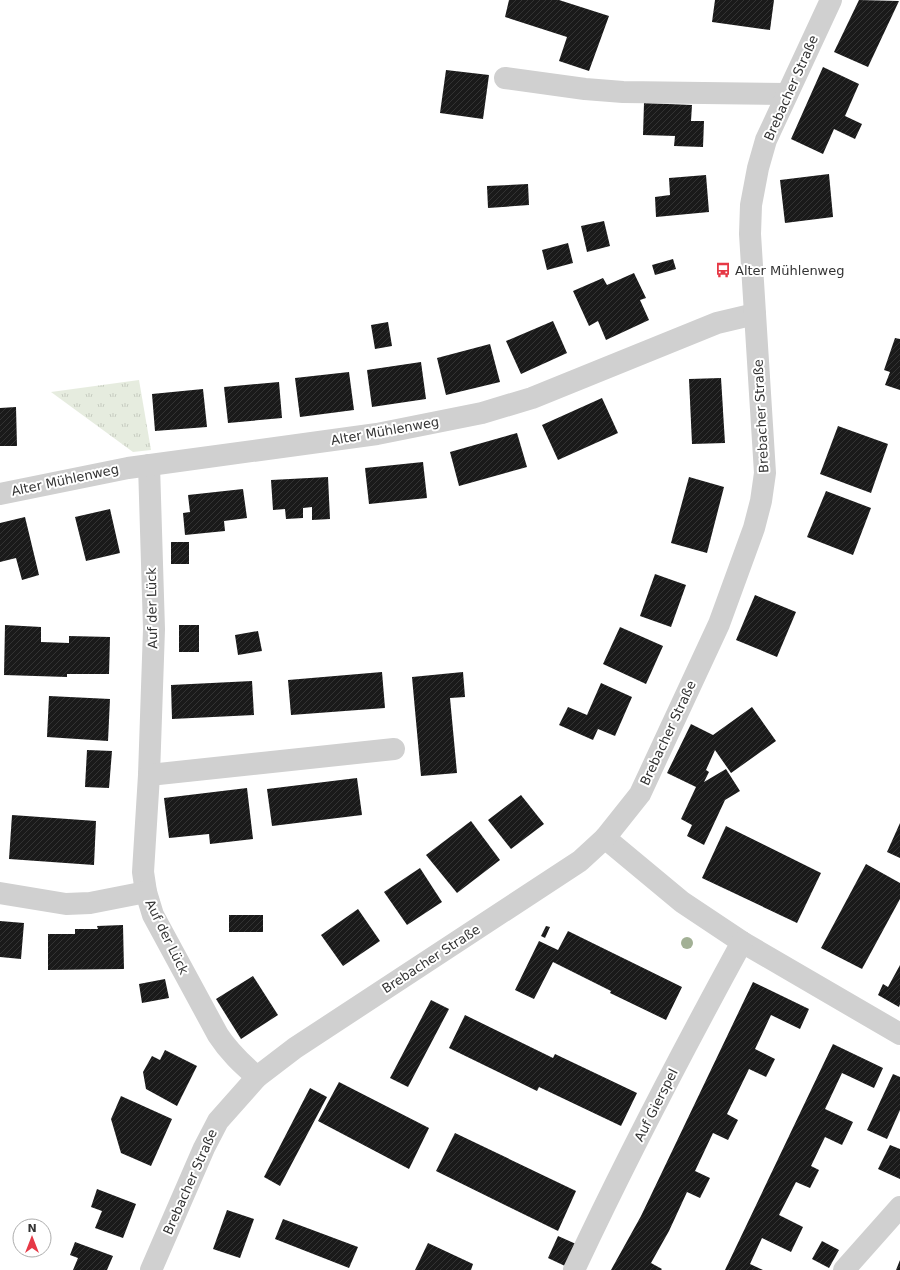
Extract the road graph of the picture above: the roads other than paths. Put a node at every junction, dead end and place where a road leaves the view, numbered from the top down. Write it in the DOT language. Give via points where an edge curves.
graph roads {
  1 [pos="830,0"];
  2 [pos="505,78"];
  3 [pos="787,94"];
  4 [pos="755,314"];
  5 [pos="149,465"];
  6 [pos="0,494"];
  7 [pos="394,749"];
  8 [pos="149,775"];
  9 [pos="605,838"];
  10 [pos="146,892"];
  11 [pos="0,894"];
  12 [pos="742,942"];
  13 [pos="900,1034"];
  14 [pos="257,1077"];
  15 [pos="900,1207"];
  16 [pos="151,1270"];
  17 [pos="574,1270"];
  18 [pos="844,1270"];
  1 -- 3 [label="street, Brebacher Straße"];
  2 -- 3 [label="street" via="623,92"];
  3 -- 4 [label="street, Brebacher Straße" via="766,140 751,205 750,234"];
  4 -- 5 [label="street, Alter Mühlenweg" via="717,323 532,398 482,412 377,434"];
  4 -- 9 [label="street, Brebacher Straße" via="765,473 762,501 719,624 640,794"];
  5 -- 6 [label="street, Alter Mühlenweg"];
  5 -- 8 [label="street, Auf der Lück" via="154,629"];
  7 -- 8 [label="street"];
  8 -- 10 [label="street, Auf der Lück" via="143,872"];
  9 -- 12 [label="street" via="682,902"];
  9 -- 14 [label="street, Brebacher Straße" via="580,861 295,1048"];
  10 -- 11 [label="street" via="90,903 66,904"];
  10 -- 14 [label="street, Auf der Lück" via="153,914 218,1035 237,1060"];
  12 -- 13 [label="street"];
  12 -- 17 [label="street, Auf Gierspel" via="610,1194"];
  14 -- 16 [label="street, Brebacher Straße" via="218,1121"];
  15 -- 18 [label="street"];
}
